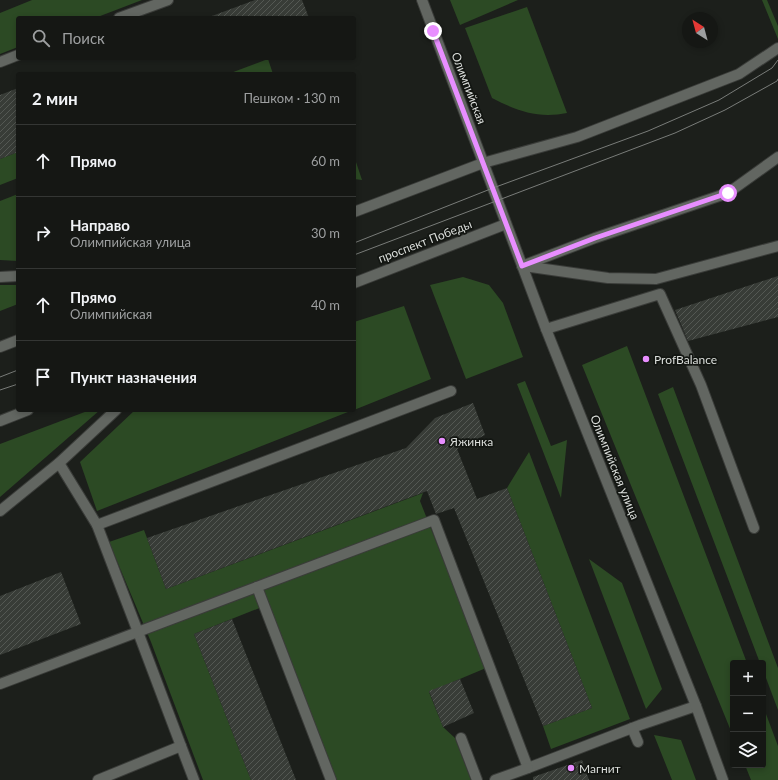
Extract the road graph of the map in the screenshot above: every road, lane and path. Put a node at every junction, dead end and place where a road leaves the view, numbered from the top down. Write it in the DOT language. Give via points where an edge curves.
graph roads {
  1 [pos="168,0"];
  2 [pos="422,0"];
  3 [pos="124,16"];
  4 [pos="778,48"];
  5 [pos="16,56"];
  6 [pos="0,62"];
  7 [pos="778,157"];
  8 [pos="483,163"];
  9 [pos="356,211"];
  10 [pos="506,224"];
  11 [pos="778,246"];
  12 [pos="522,266"];
  13 [pos="16,276"];
  14 [pos="0,277"];
  15 [pos="356,282"];
  16 [pos="546,329"];
  17 [pos="16,341"];
  18 [pos="0,347"];
  19 [pos="451,391"];
  20 [pos="23,412"];
  21 [pos="114,412"];
  22 [pos="0,421"];
  23 [pos="60,463"];
  24 [pos="0,511"];
  25 [pos="97,525"];
  26 [pos="754,528"];
  27 [pos="257,587"];
  28 [pos="138,632"];
  29 [pos="0,684"];
  30 [pos="696,706"];
  31 [pos="632,728"];
  32 [pos="461,738"];
  33 [pos="638,742"];
  34 [pos="181,746"];
  35 [pos="528,768"];
  36 [pos="98,780"];
  37 [pos="194,780"];
  38 [pos="331,780"];
  39 [pos="477,780"];
  40 [pos="495,780"];
  41 [pos="723,780"];
  1 -- 3 [label="main road"];
  2 -- 8 [label="main road, Олимпийская"];
  4 -- 8 [label="main road" via="740,74 577,137"];
  5 -- 6 [label="main road"];
  7 -- 12 [label="main road" via="728,193 595,238"];
  8 -- 9 [label="main road"];
  8 -- 10 [label="main road, Олимпийская улица"];
  10 -- 12 [label="main road, Олимпийская улица"];
  10 -- 15 [label="main road, проспект Победы"];
  11 -- 12 [label="main road" via="656,279 608,278"];
  12 -- 16 [label="main road, Олимпийская улица"];
  13 -- 14 [label="main road"];
  16 -- 26 [label="main road" via="660,294 701,385"];
  16 -- 30 [label="main road, Олимпийская улица"];
  17 -- 18 [label="main road"];
  19 -- 25 [label="main road"];
  20 -- 22 [label="main road"];
  21 -- 23 [label="main road"];
  23 -- 24 [label="main road"];
  23 -- 25 [label="main road"];
  25 -- 28 [label="main road"];
  27 -- 28 [label="main road"];
  27 -- 35 [label="main road" via="434,520"];
  27 -- 38 [label="main road"];
  28 -- 29 [label="main road"];
  28 -- 34 [label="main road"];
  30 -- 31 [label="main road"];
  30 -- 41 [label="main road, Олимпийская улица"];
  31 -- 33 [label="main road"];
  31 -- 35 [label="main road"];
  32 -- 39 [label="main road"];
  34 -- 36 [label="main road"];
  34 -- 37 [label="main road"];
  35 -- 40 [label="main road"];
}
